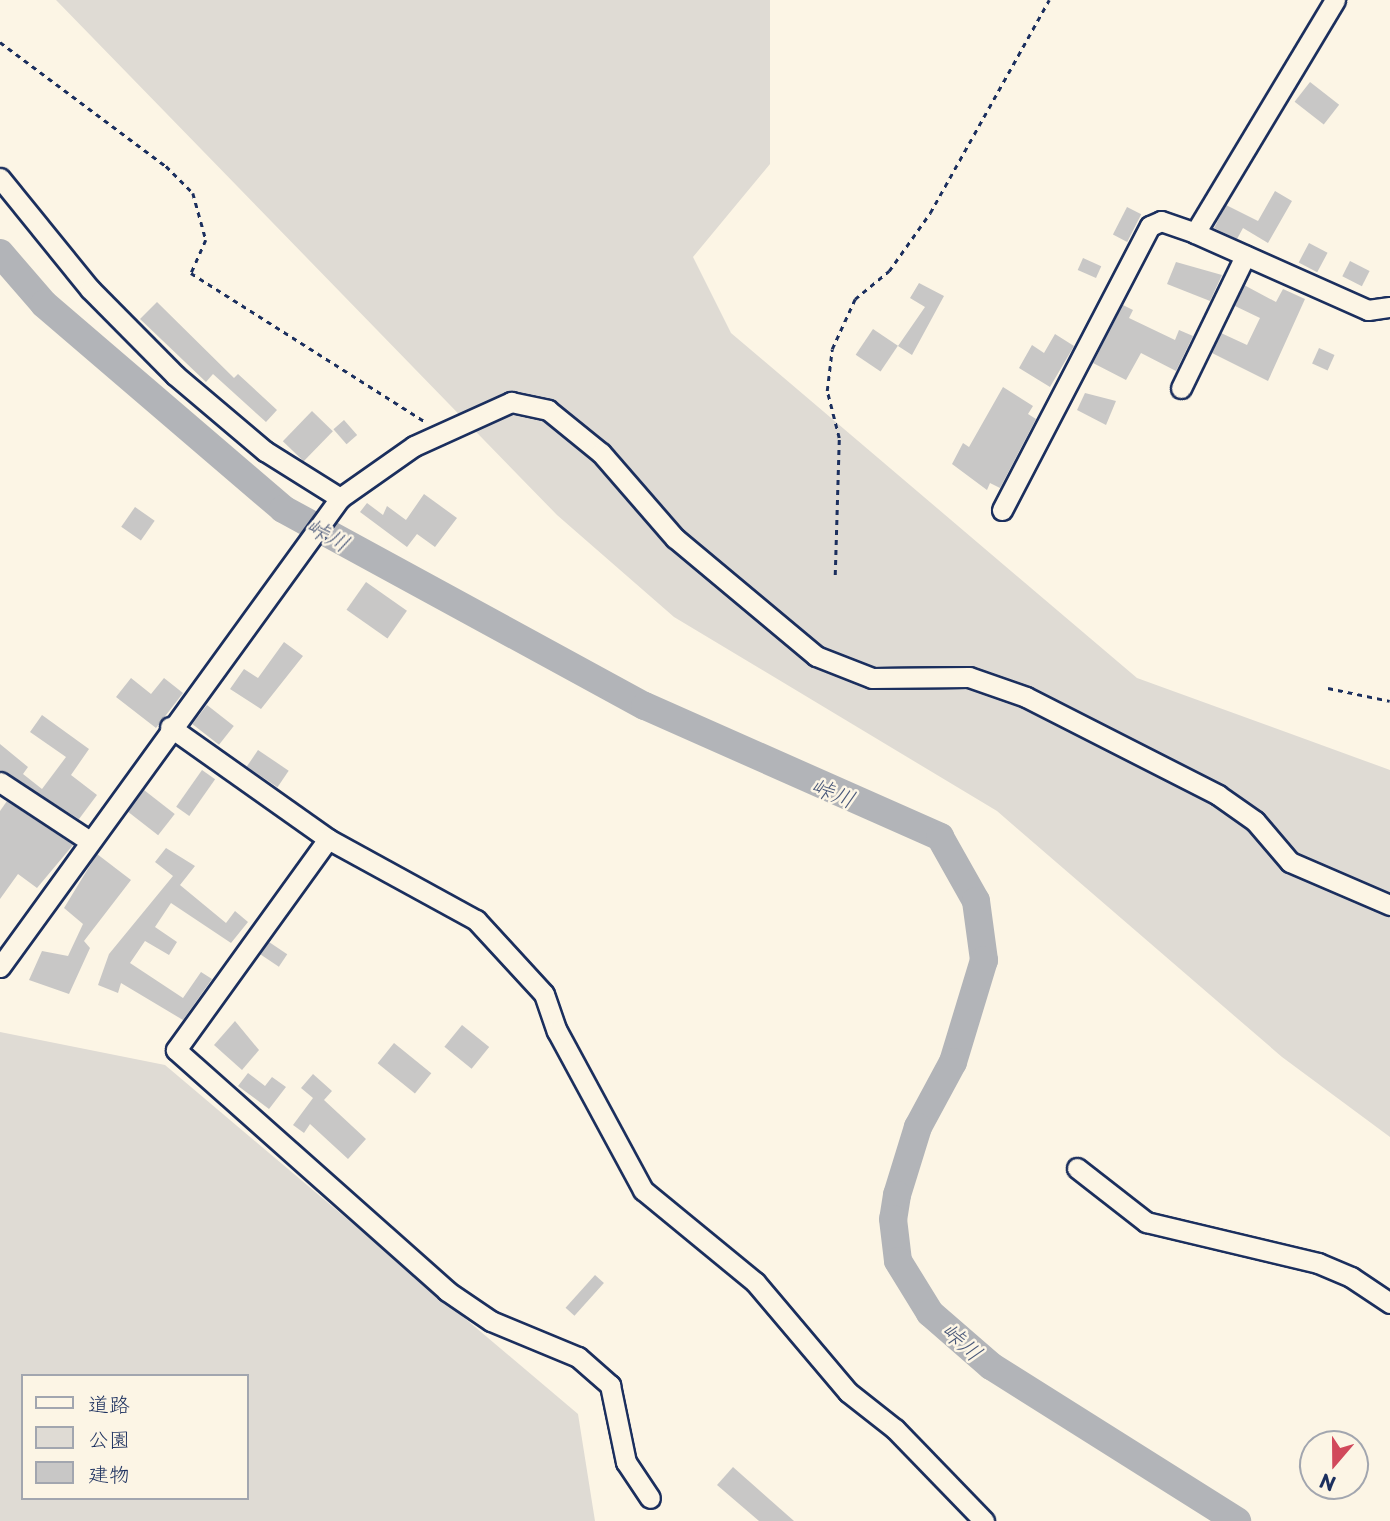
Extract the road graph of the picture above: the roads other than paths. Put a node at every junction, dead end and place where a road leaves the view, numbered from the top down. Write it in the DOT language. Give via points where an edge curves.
graph roads {
  1 [pos="1335,0"];
  2 [pos="0,178"];
  3 [pos="1195,233"];
  4 [pos="1245,256"];
  5 [pos="1390,307"];
  6 [pos="1181,388"];
  7 [pos="340,498"];
  8 [pos="1002,510"];
  9 [pos="170,727"];
  10 [pos="0,782"];
  11 [pos="328,839"];
  12 [pos="88,840"];
  13 [pos="1390,905"];
  14 [pos="0,967"];
  15 [pos="1077,1168"];
  16 [pos="1390,1303"];
  17 [pos="650,1498"];
  18 [pos="984,1521"];
  1 -- 3 [label="street"];
  2 -- 7 [label="street" via="90,289 175,375 265,451"];
  3 -- 4 [label="street"];
  3 -- 8 [label="street" via="1161,221 1147,230"];
  4 -- 5 [label="street" via="1368,310"];
  4 -- 6 [label="street"];
  7 -- 9 [label="street"];
  7 -- 13 [label="street" via="440,431 511,402 548,410 601,453 675,538 816,656 872,678 969,677 1026,697 1218,795 1255,821 1290,862"];
  9 -- 11 [label="street"];
  9 -- 12 [label="street"];
  10 -- 12 [label="street"];
  11 -- 17 [label="street" via="176,1050 447,1291 491,1321 578,1357 610,1385 626,1462"];
  11 -- 18 [label="street" via="476,920 523,968 544,994 557,1031 643,1190 755,1282 848,1392 895,1429"];
  12 -- 14 [label="street"];
  15 -- 16 [label="street" via="1146,1222 1318,1263 1351,1277"];
}
